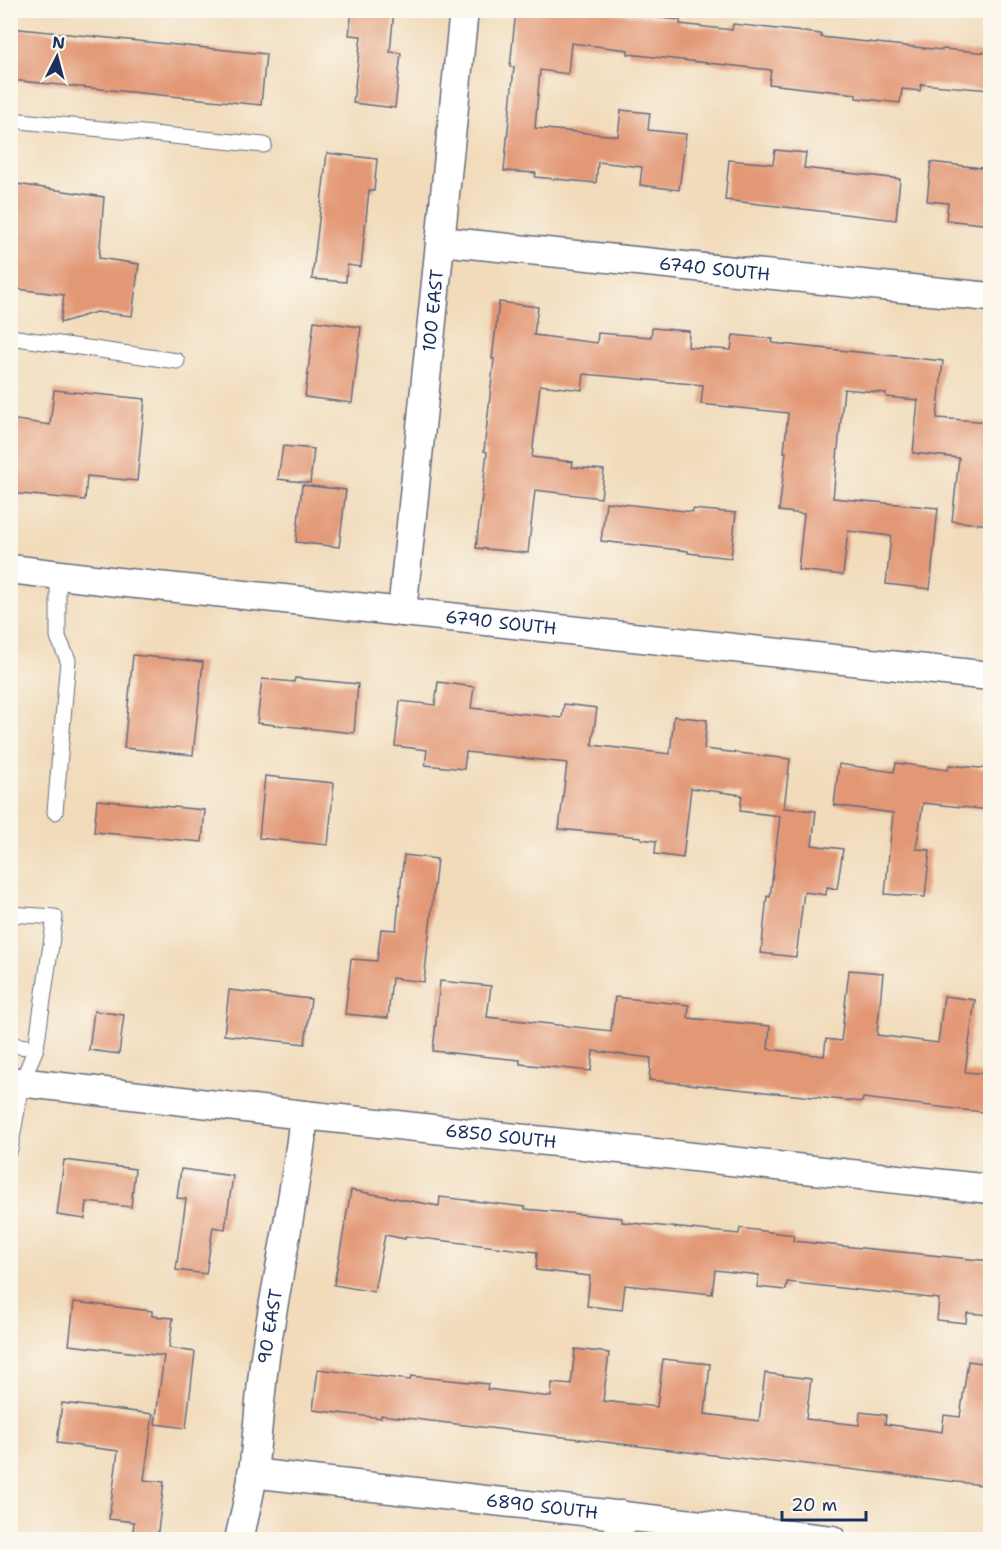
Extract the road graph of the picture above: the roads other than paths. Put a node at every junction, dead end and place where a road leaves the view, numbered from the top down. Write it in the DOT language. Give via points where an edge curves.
graph roads {
  1 [pos="464,10"];
  2 [pos="10,120"];
  3 [pos="264,145"];
  4 [pos="440,241"];
  5 [pos="990,297"];
  6 [pos="10,337"];
  7 [pos="177,360"];
  8 [pos="10,569"];
  9 [pos="58,574"];
  10 [pos="402,612"];
  11 [pos="990,676"];
  12 [pos="55,812"];
  13 [pos="10,914"];
  14 [pos="10,1045"];
  15 [pos="36,1048"];
  16 [pos="16,1082"];
  17 [pos="304,1115"];
  18 [pos="10,1149"];
  19 [pos="990,1189"];
  20 [pos="252,1473"];
  21 [pos="620,1527"];
  22 [pos="239,1539"];
  23 [pos="832,1539"];
  1 -- 4 [label="street, 100 EAST"];
  2 -- 3 [label="lane"];
  4 -- 5 [label="street, 6740 SOUTH"];
  4 -- 10 [label="street, 100 EAST"];
  6 -- 7 [label="lane"];
  8 -- 9 [label="street, 6790 SOUTH"];
  9 -- 10 [label="street, 6790 SOUTH"];
  9 -- 12 [label="lane" via="58,638 68,660"];
  10 -- 11 [label="street, 6790 SOUTH"];
  13 -- 15 [label="lane" via="54,918"];
  14 -- 15 [label="lane"];
  15 -- 16 [label="lane"];
  16 -- 17 [label="street, 6850 SOUTH"];
  16 -- 18 [label="lane"];
  17 -- 19 [label="street, 6850 SOUTH"];
  17 -- 20 [label="street, 90 EAST" via="266,1351"];
  20 -- 21 [label="street, 6890 SOUTH"];
  20 -- 22 [label="street, 90 EAST"];
  21 -- 23 [label="street, 6890 SOUTH"];
}
